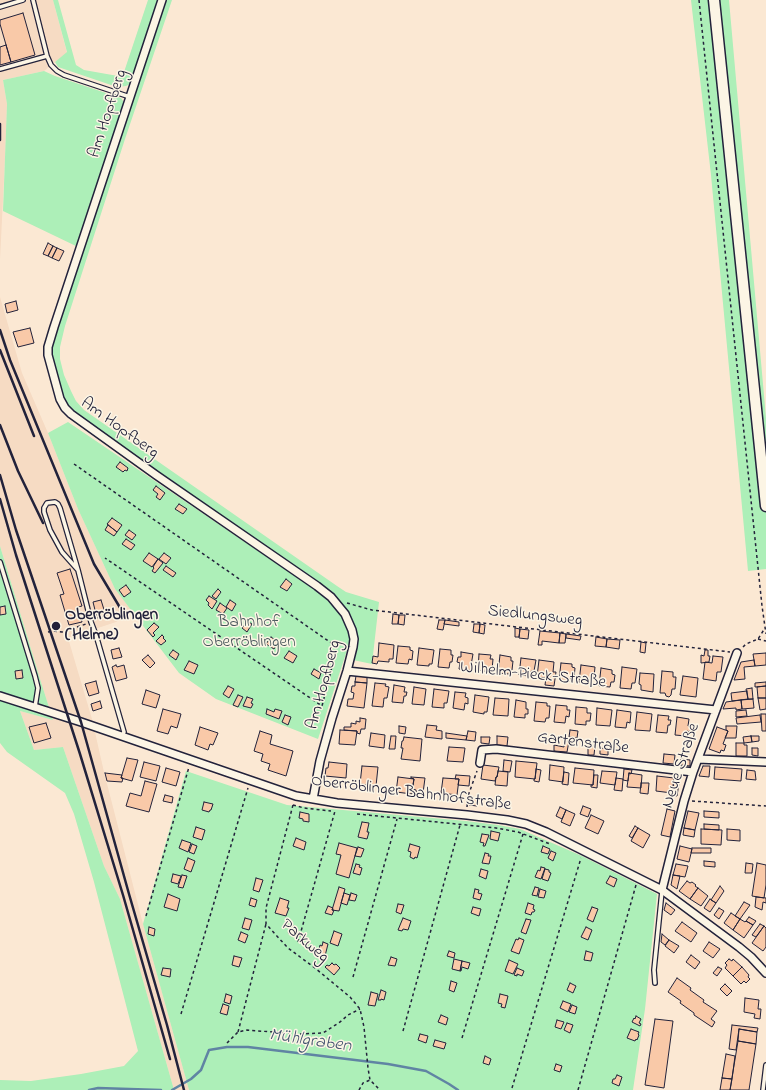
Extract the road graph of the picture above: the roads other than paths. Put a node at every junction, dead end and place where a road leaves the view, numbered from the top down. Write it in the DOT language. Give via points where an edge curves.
graph roads {
  1 [pos="23,0"];
  2 [pos="33,0"];
  3 [pos="162,0"];
  4 [pos="714,0"];
  5 [pos="0,1"];
  6 [pos="1,7"];
  7 [pos="47,56"];
  8 [pos="0,69"];
  9 [pos="130,97"];
  10 [pos="766,506"];
  11 [pos="0,562"];
  12 [pos="78,570"];
  13 [pos="737,653"];
  14 [pos="347,671"];
  15 [pos="0,696"];
  16 [pos="35,707"];
  17 [pos="716,710"];
  18 [pos="122,736"];
  19 [pos="698,759"];
  20 [pos="766,762"];
  21 [pos="480,763"];
  22 [pos="693,772"];
  23 [pos="313,799"];
  24 [pos="662,890"];
  25 [pos="766,973"];
  26 [pos="656,983"];
  27 [pos="766,1065"];
  28 [pos="763,1090"];
  1 -- 6 [label="lane"];
  2 -- 7 [label="lane"];
  3 -- 9 [label="street, Am Hopfberg"];
  4 -- 10 [label="main road"];
  5 -- 6 [label="lane"];
  7 -- 8 [label="lane"];
  7 -- 9 [label="lane" via="51,65 64,75"];
  9 -- 14 [label="street, Am Hopfberg" via="48,347 60,399 71,414 331,597 345,614 354,639"];
  11 -- 16 [label="lane" via="38,688"];
  12 -- 12 [label="lane" via="60,508 55,502 48,502 44,512 52,535 62,552"];
  12 -- 18 [label="lane" via="124,732"];
  13 -- 17 [label="street, Neue Straße"];
  14 -- 17 [label="street, Wilhelm-Pieck-Straße"];
  14 -- 23 [label="street, Am Hopfberg" via="320,761"];
  15 -- 16 [label="street, Oberröblinger Bahnhofstraße"];
  16 -- 18 [label="street, Oberröblinger Bahnhofstraße"];
  17 -- 19 [label="street, Neue Straße"];
  18 -- 23 [label="street, Oberröblinger Bahnhofstraße" via="296,796"];
  19 -- 20 [label="street"];
  19 -- 22 [label="street, Neue Straße"];
  21 -- 22 [label="street, Gartenstraße" via="482,750 496,749"];
  22 -- 24 [label="street, Neue Straße"];
  23 -- 24 [label="street, Oberröblinger Bahnhofstraße" via="526,824"];
  24 -- 25 [label="street, Oberröblinger Bahnhofstraße" via="735,944"];
  24 -- 26 [label="lane" via="654,970"];
  27 -- 28 [label="lane"];
}
